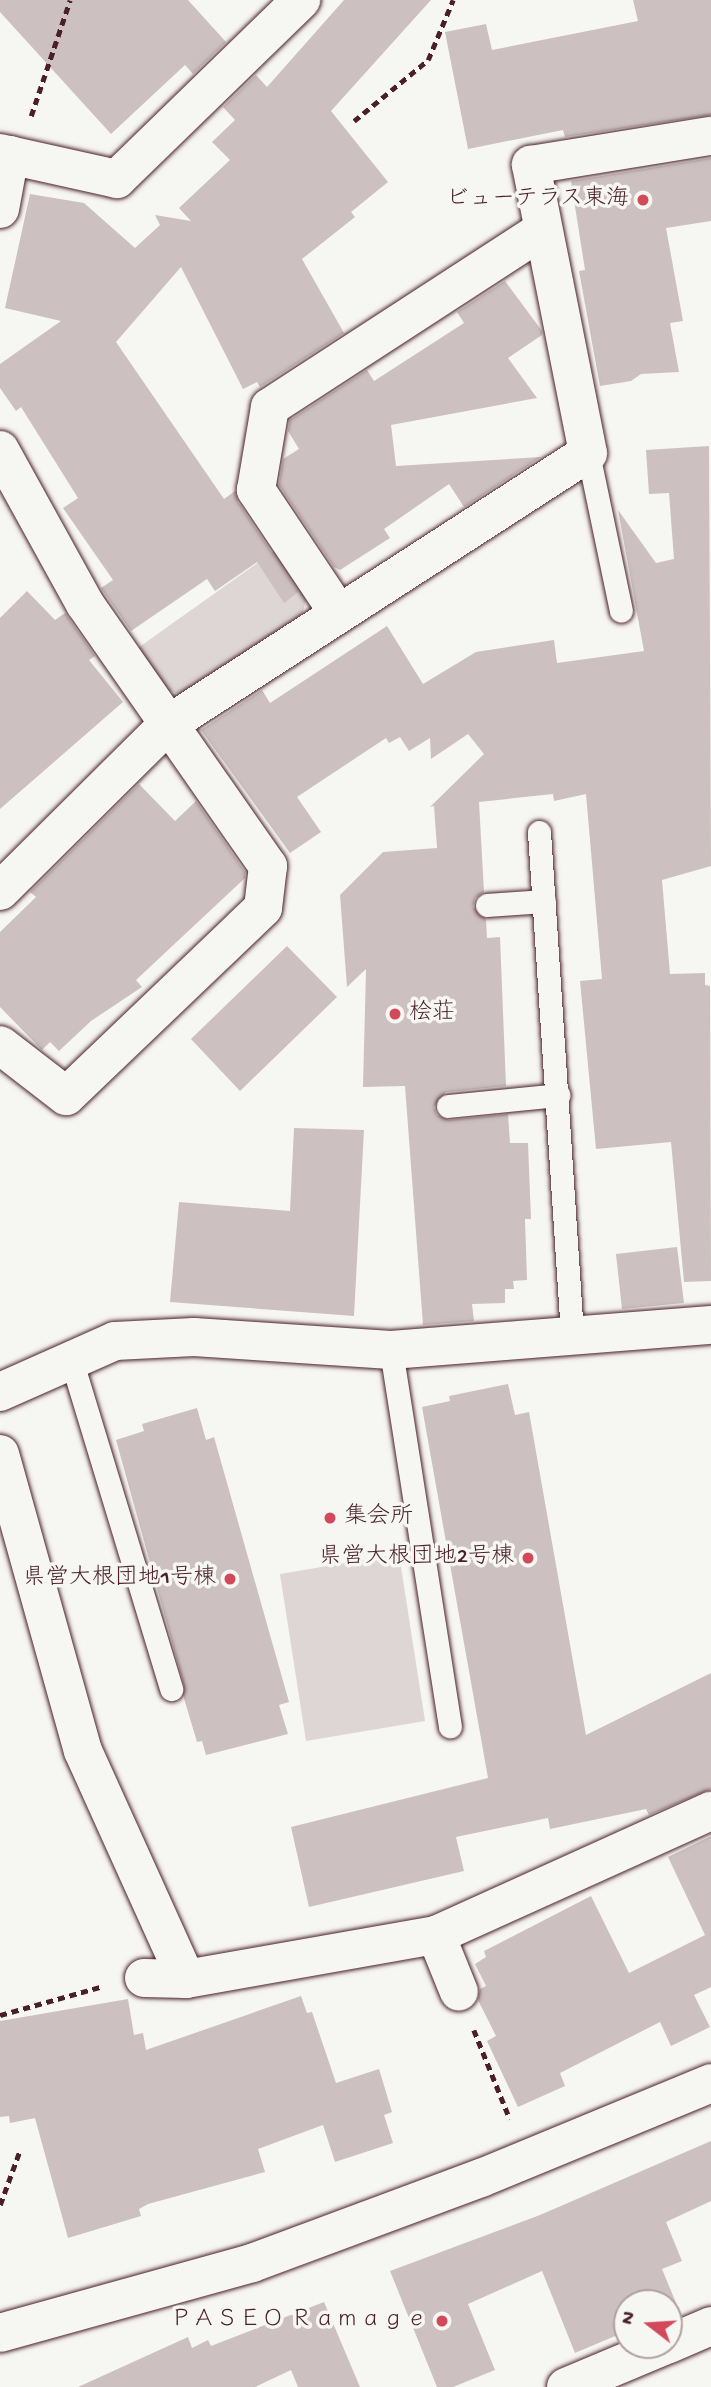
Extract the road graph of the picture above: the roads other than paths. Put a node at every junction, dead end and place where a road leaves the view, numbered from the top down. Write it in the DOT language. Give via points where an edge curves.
graph roads {
  1 [pos="301,0"];
  2 [pos="711,136"];
  3 [pos="10,155"];
  4 [pos="0,209"];
  5 [pos="542,230"];
  6 [pos="0,450"];
  7 [pos="588,453"];
  8 [pos="337,611"];
  9 [pos="621,611"];
  10 [pos="167,724"];
  11 [pos="539,832"];
  12 [pos="0,891"];
  13 [pos="544,901"];
  14 [pos="487,905"];
  15 [pos="2,1050"];
  16 [pos="558,1096"];
  17 [pos="448,1106"];
  18 [pos="711,1325"];
  19 [pos="572,1334"];
  20 [pos="391,1350"];
  21 [pos="71,1359"];
  22 [pos="0,1392"];
  23 [pos="0,1454"];
  24 [pos="171,1689"];
  25 [pos="450,1726"];
  26 [pos="711,1811"];
  27 [pos="436,1935"];
  28 [pos="144,1978"];
  29 [pos="186,1979"];
  30 [pos="459,1992"];
  31 [pos="711,2083"];
  32 [pos="711,2326"];
  33 [pos="0,2333"];
  34 [pos="683,2338"];
  35 [pos="632,2359"];
  36 [pos="566,2387"];
  1 -- 3 [label="street" via="117,179"];
  2 -- 5 [label="street" via="531,165"];
  3 -- 4 [label="street"];
  5 -- 7 [label="street"];
  5 -- 8 [label="street" via="270,407 256,490"];
  6 -- 10 [label="street" via="85,604"];
  7 -- 8 [label="street"];
  7 -- 9 [label="lane"];
  8 -- 10 [label="street"];
  10 -- 12 [label="street"];
  10 -- 15 [label="street" via="268,866 263,908 66,1096"];
  11 -- 13 [label="lane"];
  13 -- 14 [label="lane"];
  13 -- 16 [label="lane"];
  16 -- 17 [label="lane"];
  16 -- 19 [label="lane"];
  18 -- 19 [label="street"];
  19 -- 20 [label="street"];
  20 -- 21 [label="street" via="194,1337 115,1341"];
  20 -- 25 [label="lane"];
  21 -- 22 [label="street"];
  21 -- 24 [label="lane"];
  23 -- 29 [label="street" via="83,1751"];
  26 -- 27 [label="street"];
  27 -- 29 [label="street"];
  27 -- 30 [label="street"];
  28 -- 29 [label="street"];
  31 -- 33 [label="street" via="481,2178 252,2263"];
  32 -- 34 [label="street"];
  35 -- 36 [label="street"];
}
